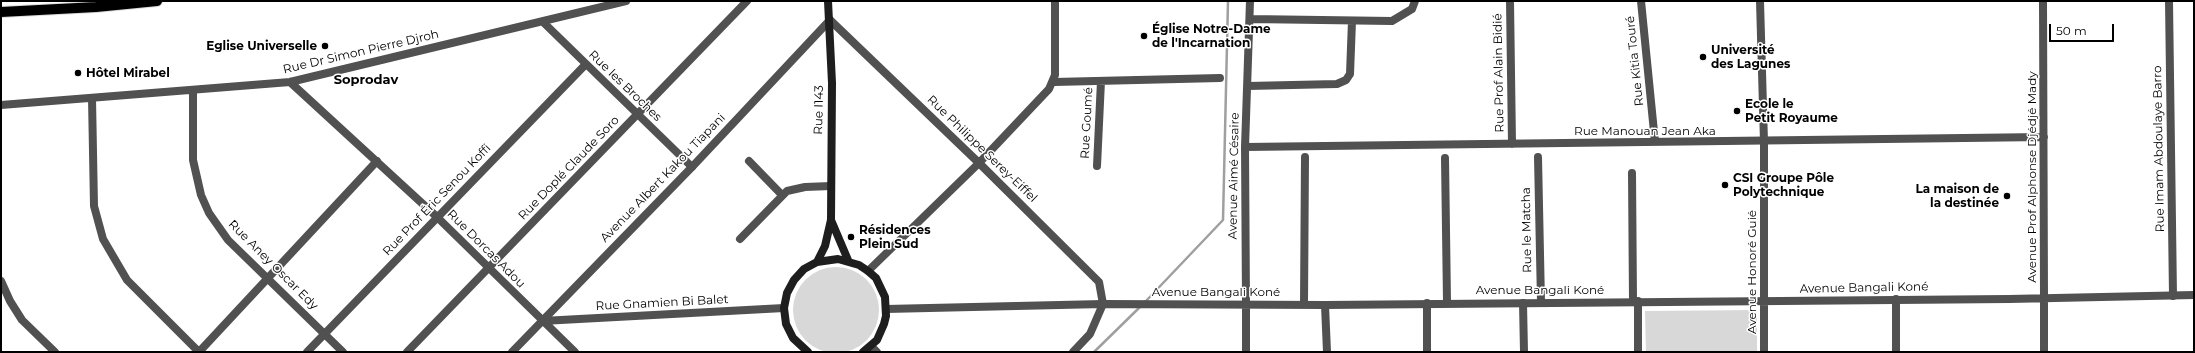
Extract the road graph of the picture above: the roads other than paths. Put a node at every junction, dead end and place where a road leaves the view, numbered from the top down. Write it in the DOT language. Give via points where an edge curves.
graph roads {
  1 [pos="157,1"];
  2 [pos="626,1"];
  3 [pos="747,1"];
  4 [pos="1055,1"];
  5 [pos="1250,1"];
  6 [pos="1415,1"];
  7 [pos="1510,1"];
  8 [pos="1641,1"];
  9 [pos="1760,1"];
  10 [pos="2043,1"];
  11 [pos="2169,1"];
  12 [pos="830,2"];
  13 [pos="1,12"];
  14 [pos="1250,19"];
  15 [pos="830,20"];
  16 [pos="1352,21"];
  17 [pos="543,22"];
  18 [pos="586,64"];
  19 [pos="1220,78"];
  20 [pos="1101,81"];
  21 [pos="290,82"];
  22 [pos="1054,82"];
  23 [pos="1248,86"];
  24 [pos="193,91"];
  25 [pos="92,98"];
  26 [pos="1,105"];
  27 [pos="638,115"];
  28 [pos="2044,137"];
  29 [pos="1655,142"];
  30 [pos="1764,142"];
  31 [pos="1512,144"];
  32 [pos="1245,147"];
  33 [pos="1305,157"];
  34 [pos="1538,157"];
  35 [pos="1446,158"];
  36 [pos="377,161"];
  37 [pos="749,161"];
  38 [pos="979,163"];
  39 [pos="1097,166"];
  40 [pos="692,167"];
  41 [pos="1632,173"];
  42 [pos="831,186"];
  43 [pos="782,195"];
  44 [pos="437,217"];
  45 [pos="831,220"];
  46 [pos="740,239"];
  47 [pos="848,260"];
  48 [pos="817,262"];
  49 [pos="488,267"];
  50 [pos="868,271"];
  51 [pos="267,279"];
  52 [pos="1,281"];
  53 [pos="2194,295"];
  54 [pos="2173,296"];
  55 [pos="2044,298"];
  56 [pos="1896,299"];
  57 [pos="1636,301"];
  58 [pos="1764,301"];
  59 [pos="1448,302"];
  60 [pos="1541,302"];
  61 [pos="1427,303"];
  62 [pos="1523,303"];
  63 [pos="1103,304"];
  64 [pos="1246,304"];
  65 [pos="1304,304"];
  66 [pos="1325,305"];
  67 [pos="784,308"];
  68 [pos="886,309"];
  69 [pos="542,321"];
  70 [pos="324,334"];
  71 [pos="874,349"];
  72 [pos="804,351"];
  73 [pos="55,352"];
  74 [pos="199,352"];
  75 [pos="307,352"];
  76 [pos="343,352"];
  77 [pos="407,352"];
  78 [pos="512,352"];
  79 [pos="575,352"];
  80 [pos="863,352"];
  81 [pos="1073,352"];
  82 [pos="1246,352"];
  83 [pos="1327,352"];
  84 [pos="1427,352"];
  85 [pos="1524,352"];
  86 [pos="1638,352"];
  87 [pos="1764,352"];
  88 [pos="1896,352"];
  89 [pos="2044,352"];
  1 -- 13 [label="main road" via="76,9"];
  2 -- 17 [label="street, Rue Dr Simon Pierre Djroh"];
  3 -- 27 [label="street, Rue Doplé Claude Soro"];
  4 -- 22 [label="street"];
  5 -- 14 [label="street, Avenue Aimé Césaire"];
  6 -- 16 [label="street" via="1412,9 1392,21"];
  7 -- 31 [label="street, Rue Prof Alain Bidié"];
  8 -- 29 [label="street, Rue Kitia Touré"];
  9 -- 30 [label="street, Avenue Honoré Guié"];
  10 -- 28 [label="street, Avenue Prof Alphonse Djédjé Mady"];
  11 -- 54 [label="street, Rue Imam Abdoulaye Barro"];
  12 -- 15 [label="main road, Rue I143"];
  14 -- 16 [label="street"];
  14 -- 23 [label="street, Avenue Aimé Césaire"];
  15 -- 38 [label="street, Rue Philippe Serey-Eiffel"];
  15 -- 40 [label="street, Avenue Albert Kakou Tiapani"];
  15 -- 42 [label="main road, Rue I143"];
  16 -- 23 [label="street" via="1350,74 1346,80 1337,84"];
  17 -- 18 [label="street, Rue les Broches"];
  17 -- 21 [label="street, Rue Dr Simon Pierre Djroh"];
  18 -- 27 [label="street, Rue les Broches"];
  18 -- 44 [label="street, Rue Prof Éric Senou Koffi"];
  19 -- 20 [label="street"];
  20 -- 22 [label="street"];
  20 -- 39 [label="street, Rue Goumé"];
  21 -- 24 [label="street, Rue Dr Simon Pierre Djroh"];
  21 -- 36 [label="street, Rue Dorcas Adou"];
  22 -- 38 [label="street"];
  23 -- 32 [label="street, Avenue Aimé Césaire"];
  24 -- 25 [label="street, Rue Dr Simon Pierre Djroh"];
  24 -- 51 [label="street, Rue Aney Oscar Edy" via="193,160 204,204 221,233"];
  25 -- 26 [label="street, Rue Dr Simon Pierre Djroh"];
  25 -- 74 [label="street" via="94,206 103,239 127,280"];
  27 -- 40 [label="street, Rue les Broches"];
  27 -- 49 [label="street, Rue Doplé Claude Soro"];
  28 -- 30 [label="street, Rue Manouan Jean Aka"];
  28 -- 55 [label="street, Avenue Prof Alphonse Djédjé Mady"];
  29 -- 30 [label="street, Rue Manouan Jean Aka"];
  29 -- 31 [label="street, Rue Manouan Jean Aka"];
  30 -- 58 [label="street, Avenue Honoré Guié"];
  31 -- 32 [label="street, Rue Manouan Jean Aka"];
  32 -- 64 [label="street, Avenue Aimé Césaire"];
  33 -- 65 [label="street"];
  34 -- 60 [label="street, Rue le Matcha"];
  35 -- 59 [label="street"];
  36 -- 44 [label="street, Rue Dorcas Adou"];
  36 -- 51 [label="street"];
  37 -- 43 [label="street"];
  38 -- 50 [label="street"];
  38 -- 63 [label="street, Rue Philippe Serey-Eiffel" via="1099,282"];
  40 -- 69 [label="street, Avenue Albert Kakou Tiapani"];
  41 -- 57 [label="street"];
  42 -- 43 [label="street" via="794,189"];
  42 -- 45 [label="main road, Rue I143"];
  43 -- 46 [label="street"];
  44 -- 49 [label="street, Rue Dorcas Adou"];
  44 -- 70 [label="street, Rue Prof Éric Senou Koffi"];
  45 -- 47 [label="main road, Rue I143"];
  45 -- 48 [label="main road, Rue I143" via="825,246"];
  47 -- 48 [label="main road" via="827,259"];
  47 -- 50 [label="main road"];
  48 -- 67 [label="main road" via="804,269 794,280 787,293"];
  49 -- 69 [label="street, Rue Dorcas Adou"];
  49 -- 77 [label="street, Rue Doplé Claude Soro"];
  50 -- 68 [label="main road" via="881,287"];
  51 -- 70 [label="street, Rue Aney Oscar Edy"];
  51 -- 74 [label="street"];
  52 -- 73 [label="street" via="22,320"];
  53 -- 54 [label="street, Avenue Bangali Koné"];
  54 -- 55 [label="street, Avenue Bangali Koné"];
  55 -- 56 [label="street, Avenue Bangali Koné"];
  55 -- 89 [label="street, Avenue Prof Alphonse Djédjé Mady"];
  56 -- 58 [label="street, Avenue Bangali Koné"];
  56 -- 88 [label="street"];
  57 -- 58 [label="street, Avenue Bangali Koné"];
  57 -- 60 [label="street, Avenue Bangali Koné"];
  57 -- 86 [label="street"];
  58 -- 87 [label="street, Avenue Honoré Guié"];
  59 -- 61 [label="street, Avenue Bangali Koné"];
  59 -- 62 [label="street, Avenue Bangali Koné"];
  60 -- 62 [label="street, Avenue Bangali Koné"];
  61 -- 66 [label="street, Avenue Bangali Koné"];
  61 -- 84 [label="street"];
  62 -- 85 [label="street"];
  63 -- 64 [label="street, Avenue Bangali Koné"];
  63 -- 68 [label="street, Avenue Bangali Koné"];
  63 -- 81 [label="street" via="1090,334"];
  64 -- 65 [label="street, Avenue Bangali Koné"];
  64 -- 82 [label="street, Avenue Aimé Césaire"];
  65 -- 66 [label="street, Avenue Bangali Koné"];
  66 -- 83 [label="street"];
  67 -- 69 [label="street, Rue Gnamien Bi Balet"];
  67 -- 72 [label="main road" via="786,324"];
  68 -- 71 [label="main road"];
  69 -- 78 [label="street, Avenue Albert Kakou Tiapani"];
  69 -- 79 [label="street, Rue Dorcas Adou"];
  70 -- 75 [label="street, Rue Prof Éric Senou Koffi"];
  70 -- 76 [label="street, Rue Aney Oscar Edy"];
  71 -- 80 [label="main road"];
}
